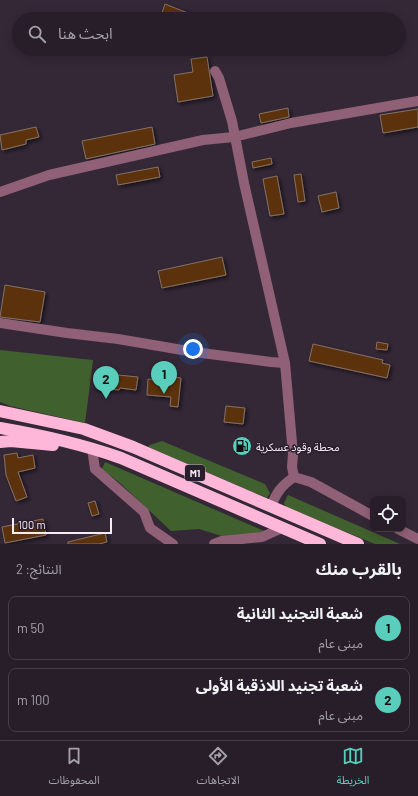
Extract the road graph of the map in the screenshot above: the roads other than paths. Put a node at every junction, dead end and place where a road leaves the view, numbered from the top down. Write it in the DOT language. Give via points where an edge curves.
graph roads {
  1 [pos="215,71"];
  2 [pos="418,101"];
  3 [pos="234,137"];
  4 [pos="0,192"];
  5 [pos="0,322"];
  6 [pos="285,363"];
  7 [pos="0,410"];
  8 [pos="0,428"];
  9 [pos="0,442"];
  10 [pos="92,448"];
  11 [pos="294,477"];
  12 [pos="271,506"];
  13 [pos="370,514"];
  14 [pos="282,528"];
  15 [pos="404,532"];
  16 [pos="418,539"];
  17 [pos="173,544"];
  18 [pos="214,544"];
  19 [pos="320,544"];
  20 [pos="358,544"];
  1 -- 3 [label="street" via="232,121"];
  2 -- 3 [label="street" via="291,123"];
  3 -- 4 [label="street" via="203,140 49,175"];
  3 -- 6 [label="street"];
  5 -- 6 [label="street"];
  6 -- 11 [label="street"];
  7 -- 12 [label="highway, M1" via="84,428"];
  8 -- 10 [label="highway, M1"];
  9 -- 10 [label="highway"];
  10 -- 14 [label="highway, M1" via="121,458"];
  10 -- 17 [label="street" via="95,469 144,512 150,528"];
  11 -- 12 [label="street" via="282,485"];
  11 -- 13 [label="street" via="311,482"];
  12 -- 20 [label="highway, M1"];
  14 -- 18 [label="street" via="262,537"];
  14 -- 19 [label="highway, M1"];
  15 -- 16 [label="street"];
}
